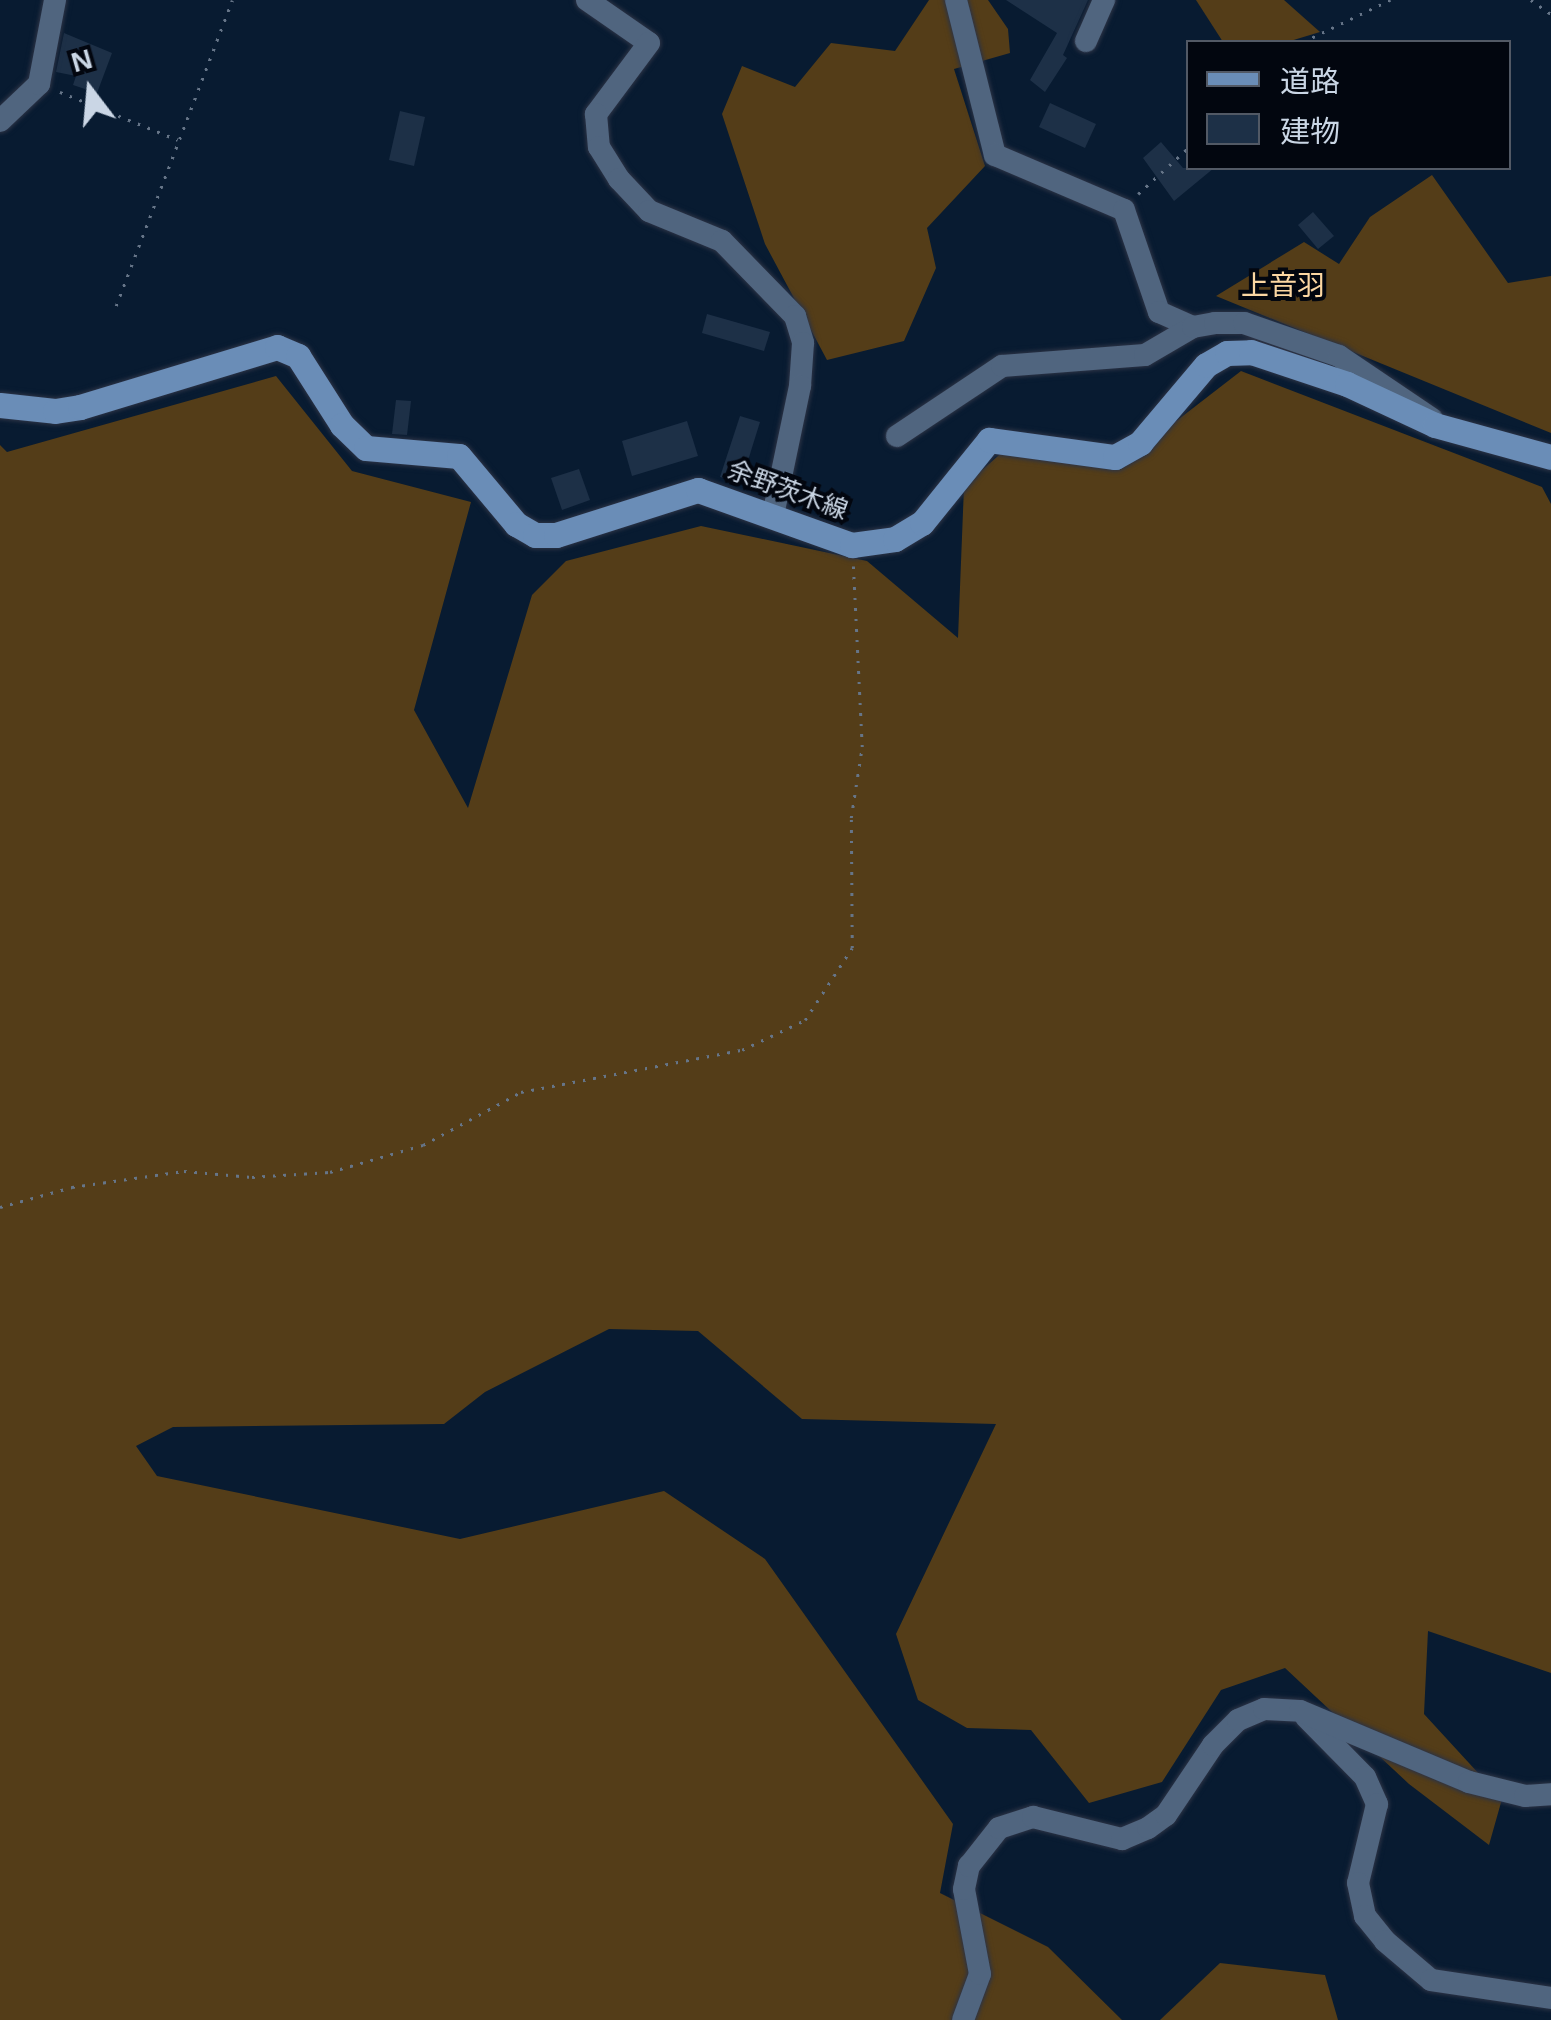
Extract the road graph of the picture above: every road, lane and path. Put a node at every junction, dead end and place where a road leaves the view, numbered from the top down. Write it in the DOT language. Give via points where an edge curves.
graph roads {
  1 [pos="55,0"];
  2 [pos="232,0"];
  3 [pos="587,0"];
  4 [pos="956,0"];
  5 [pos="1104,0"];
  6 [pos="1390,0"];
  7 [pos="1531,0"];
  8 [pos="1551,14"];
  9 [pos="1307,40"];
  10 [pos="1086,41"];
  11 [pos="38,84"];
  12 [pos="0,122"];
  13 [pos="179,140"];
  14 [pos="1186,150"];
  15 [pos="1124,210"];
  16 [pos="116,306"];
  17 [pos="1193,327"];
  18 [pos="0,405"];
  19 [pos="1435,424"];
  20 [pos="897,436"];
  21 [pos="1551,458"];
  22 [pos="774,515"];
  23 [pos="852,545"];
  24 [pos="0,1207"];
  25 [pos="1300,1711"];
  26 [pos="1551,1794"];
  27 [pos="1551,1998"];
  28 [pos="963,2020"];
  1 -- 11 [label="street"];
  2 -- 13 [label="path"];
  3 -- 22 [label="street" via="649,43 596,114 600,146 619,179 650,211 722,242 796,316 803,343 800,386"];
  4 -- 15 [label="street" via="995,154"];
  5 -- 10 [label="street"];
  6 -- 9 [label="path"];
  7 -- 8 [label="path"];
  11 -- 12 [label="street"];
  11 -- 13 [label="path"];
  13 -- 16 [label="path"];
  14 -- 15 [label="path"];
  15 -- 17 [label="street" via="1160,312"];
  17 -- 19 [label="street" via="1244,324 1340,356 1428,411"];
  17 -- 20 [label="street" via="1145,355 1002,366"];
  18 -- 22 [label="main road, 余野茨木線" via="80,407 278,346 298,356 342,425 366,448 459,456 516,524 536,535 556,535 698,490"];
  19 -- 21 [label="main road, 余野茨木線"];
  19 -- 23 [label="main road, 余野茨木線" via="1330,378 1252,352 1227,354 1206,365 1140,443 1115,457 989,440 922,523 895,539"];
  22 -- 23 [label="main road, 余野茨木線"];
  23 -- 24 [label="path" via="862,747 852,818 852,948 805,1020 742,1050 521,1092 424,1145 330,1172 252,1177 184,1171 72,1187"];
  25 -- 26 [label="street" via="1469,1782 1525,1796"];
  25 -- 27 [label="street" via="1365,1776 1377,1804 1358,1883 1366,1916 1384,1941 1431,1980"];
  25 -- 28 [label="street" via="1264,1709 1238,1720 1166,1814 1122,1839 1044,1817 999,1828 969,1866 964,1889 980,1974"];
}
